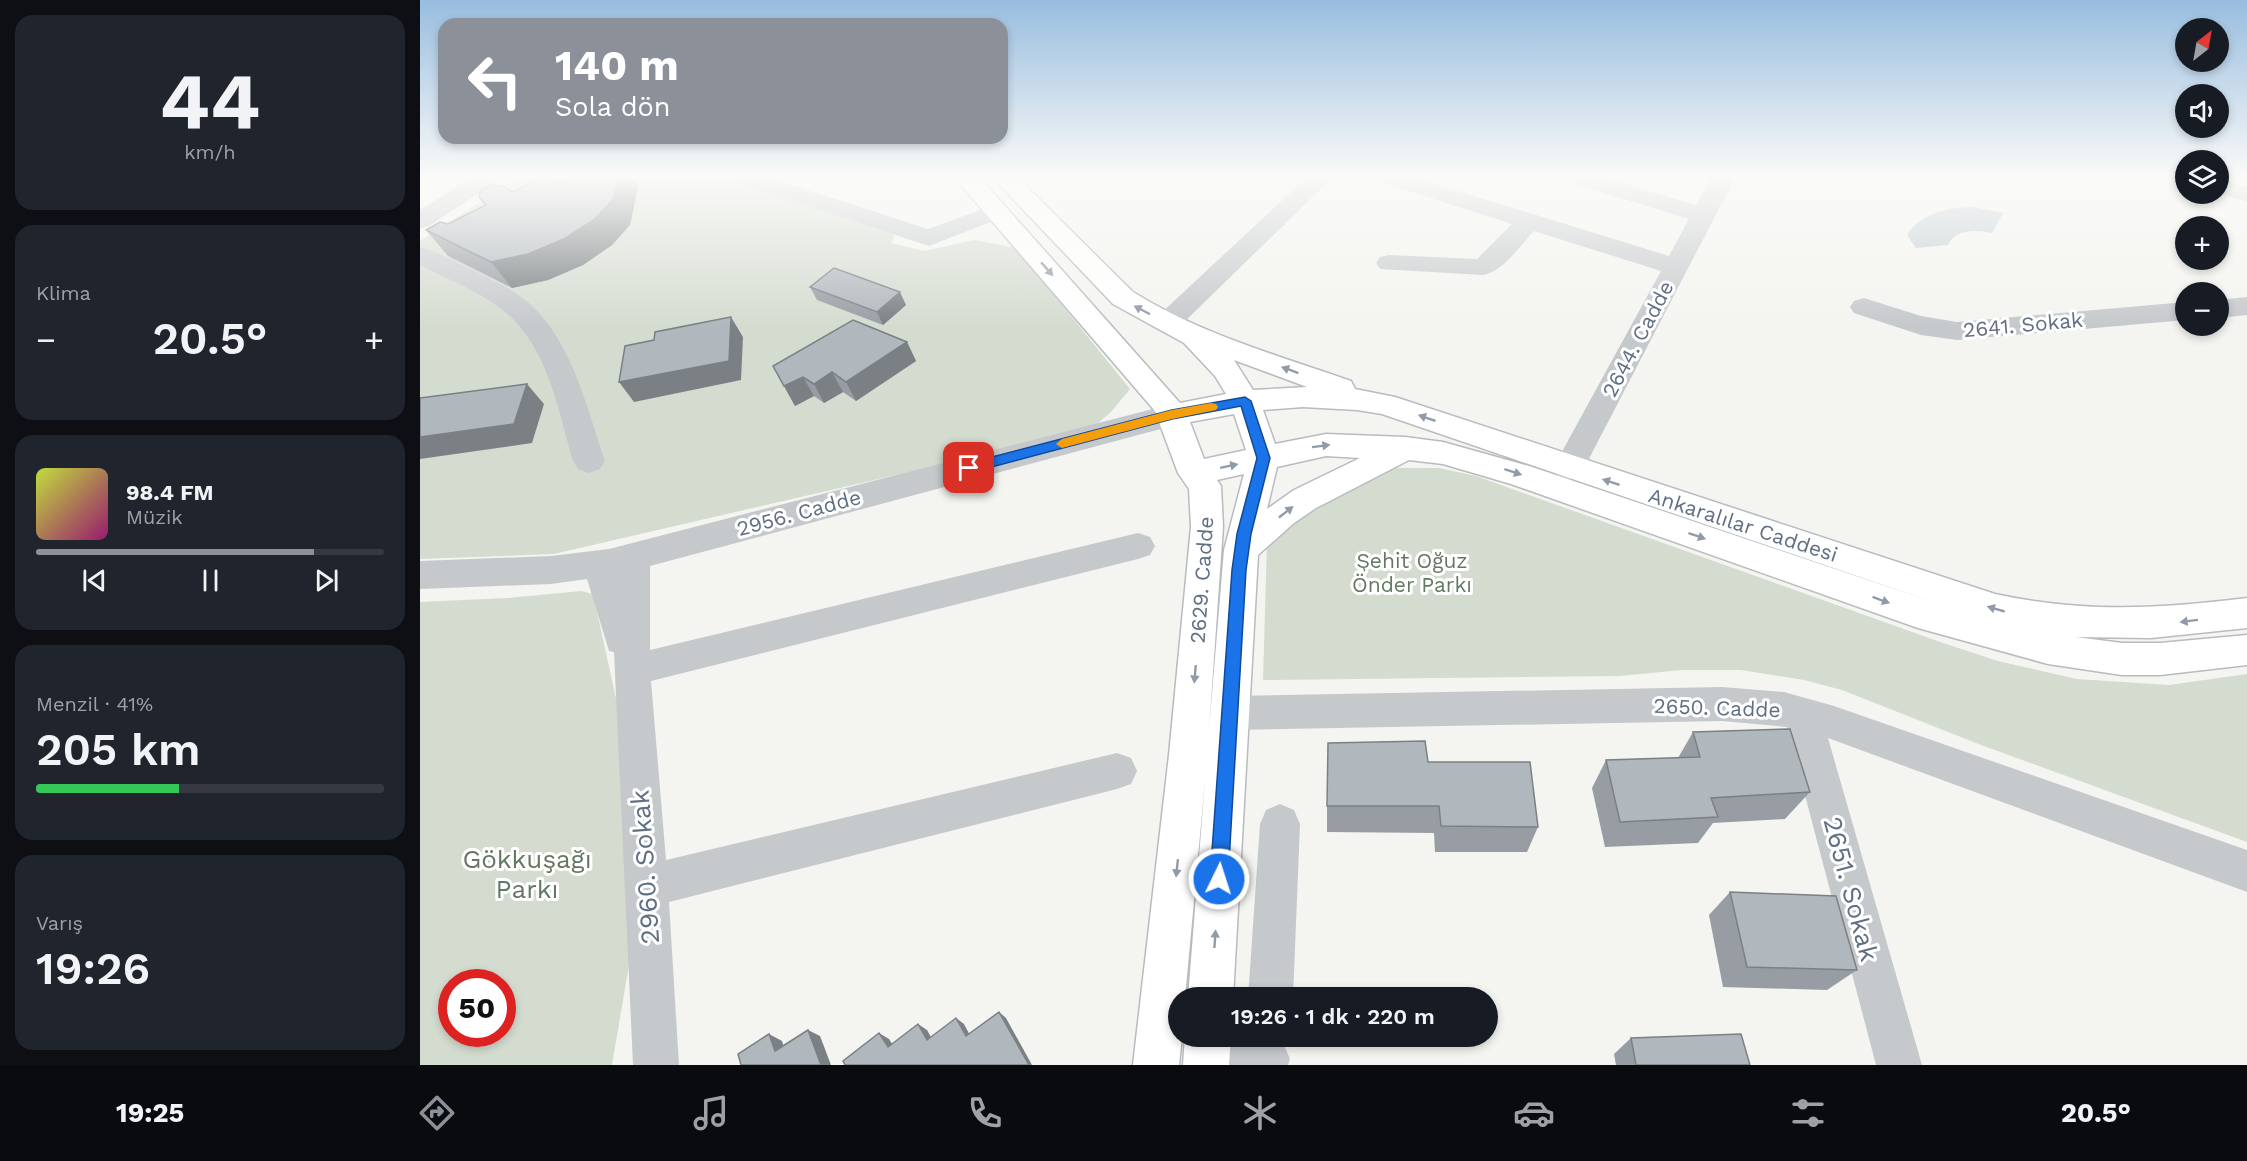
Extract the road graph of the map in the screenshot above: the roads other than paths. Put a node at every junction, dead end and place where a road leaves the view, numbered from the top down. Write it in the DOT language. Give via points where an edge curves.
graph roads {
  1 [pos="898,228"];
  2 [pos="955,228"];
  3 [pos="1012,228"];
  4 [pos="1053,228"];
  5 [pos="1268,228"];
  6 [pos="1522,228"];
  7 [pos="1553,228"];
  8 [pos="1696,228"];
  9 [pos="429,252"];
  10 [pos="1389,263"];
  11 [pos="1676,267"];
  12 [pos="2247,306"];
  13 [pos="1864,307"];
  14 [pos="2229,308"];
  15 [pos="2175,313"];
  16 [pos="1168,322"];
  17 [pos="1194,336"];
  18 [pos="1245,401"];
  19 [pos="1385,404"];
  20 [pos="1172,415"];
  21 [pos="1405,448"];
  22 [pos="1264,458"];
  23 [pos="589,461"];
  24 [pos="1569,468"];
  25 [pos="1194,473"];
  26 [pos="1138,546"];
  27 [pos="1241,550"];
  28 [pos="616,561"];
  29 [pos="420,575"];
  30 [pos="2247,613"];
  31 [pos="2247,650"];
  32 [pos="632,670"];
  33 [pos="1231,713"];
  34 [pos="1802,713"];
  35 [pos="1117,771"];
  36 [pos="1281,824"];
  37 [pos="2247,871"];
  38 [pos="647,886"];
  39 [pos="1211,987"];
  40 [pos="1271,987"];
  41 [pos="1206,1053"];
  42 [pos="1267,1054"];
  43 [pos="656,1065"];
  44 [pos="1156,1065"];
  45 [pos="1899,1065"];
  1 -- 2 [label="street" via="929,238"];
  3 -- 20 [label="main road, 2629. Cadde, one-way"];
  16 -- 4 [label="main road, one-way" via="1132,304 1107,284"];
  5 -- 16 [label="street"];
  6 -- 10 [label="street" via="1484,267"];
  7 -- 11 [label="street"];
  8 -- 11 [label="street, 2644. Cadde"];
  9 -- 23 [label="street" via="519,309 533,324 562,382"];
  11 -- 24 [label="street, 2644. Cadde"];
  12 -- 14 [label="street"];
  13 -- 15 [label="street, 2641. Sokak" via="1942,331"];
  16 -- 17 [label="main road"];
  17 -- 18 [label="main road" via="1225,369"];
  19 -- 17 [label="main road, one-way"];
  18 -- 19 [label="main road, Ankaralılar Caddesi" via="1304,395"];
  18 -- 20 [label="main road, Ankaralılar Caddesi"];
  18 -- 22 [label="main road"];
  24 -- 19 [label="main road, Ankaralılar Caddesi, one-way"];
  20 -- 25 [label="main road, 2629. Cadde"];
  20 -- 28 [label="street, 2956. Cadde"];
  22 -- 21 [label="main road, Ankaralılar Caddesi, one-way" via="1326,445"];
  27 -- 21 [label="main road, one-way" via="1305,499"];
  21 -- 31 [label="main road, Ankaralılar Caddesi, one-way" via="1452,455 1509,471 1918,613 2048,649 2122,659"];
  25 -- 22 [label="main road, Ankaralılar Caddesi, one-way"];
  22 -- 27 [label="main road, 2629. Cadde"];
  30 -- 24 [label="main road, Ankaralılar Caddesi, one-way" via="2126,626 2032,618"];
  25 -- 44 [label="main road, 2629. Cadde, one-way" via="1205,486 1206,546"];
  26 -- 32 [label="street"];
  27 -- 33 [label="main road, 2629. Cadde"];
  28 -- 29 [label="street, 2956. Cadde" via="551,570"];
  28 -- 32 [label="street, 2960. Sokak"];
  32 -- 38 [label="street, 2960. Sokak"];
  33 -- 34 [label="street, 2650. Cadde" via="1722,704"];
  39 -- 33 [label="main road, 2629. Cadde, one-way"];
  34 -- 37 [label="street, 2650. Cadde"];
  34 -- 45 [label="street, 2651. Sokak"];
  35 -- 38 [label="street"];
  36 -- 40 [label="street"];
  38 -- 43 [label="street, 2960. Sokak"];
  41 -- 42 [label="street"];
}
